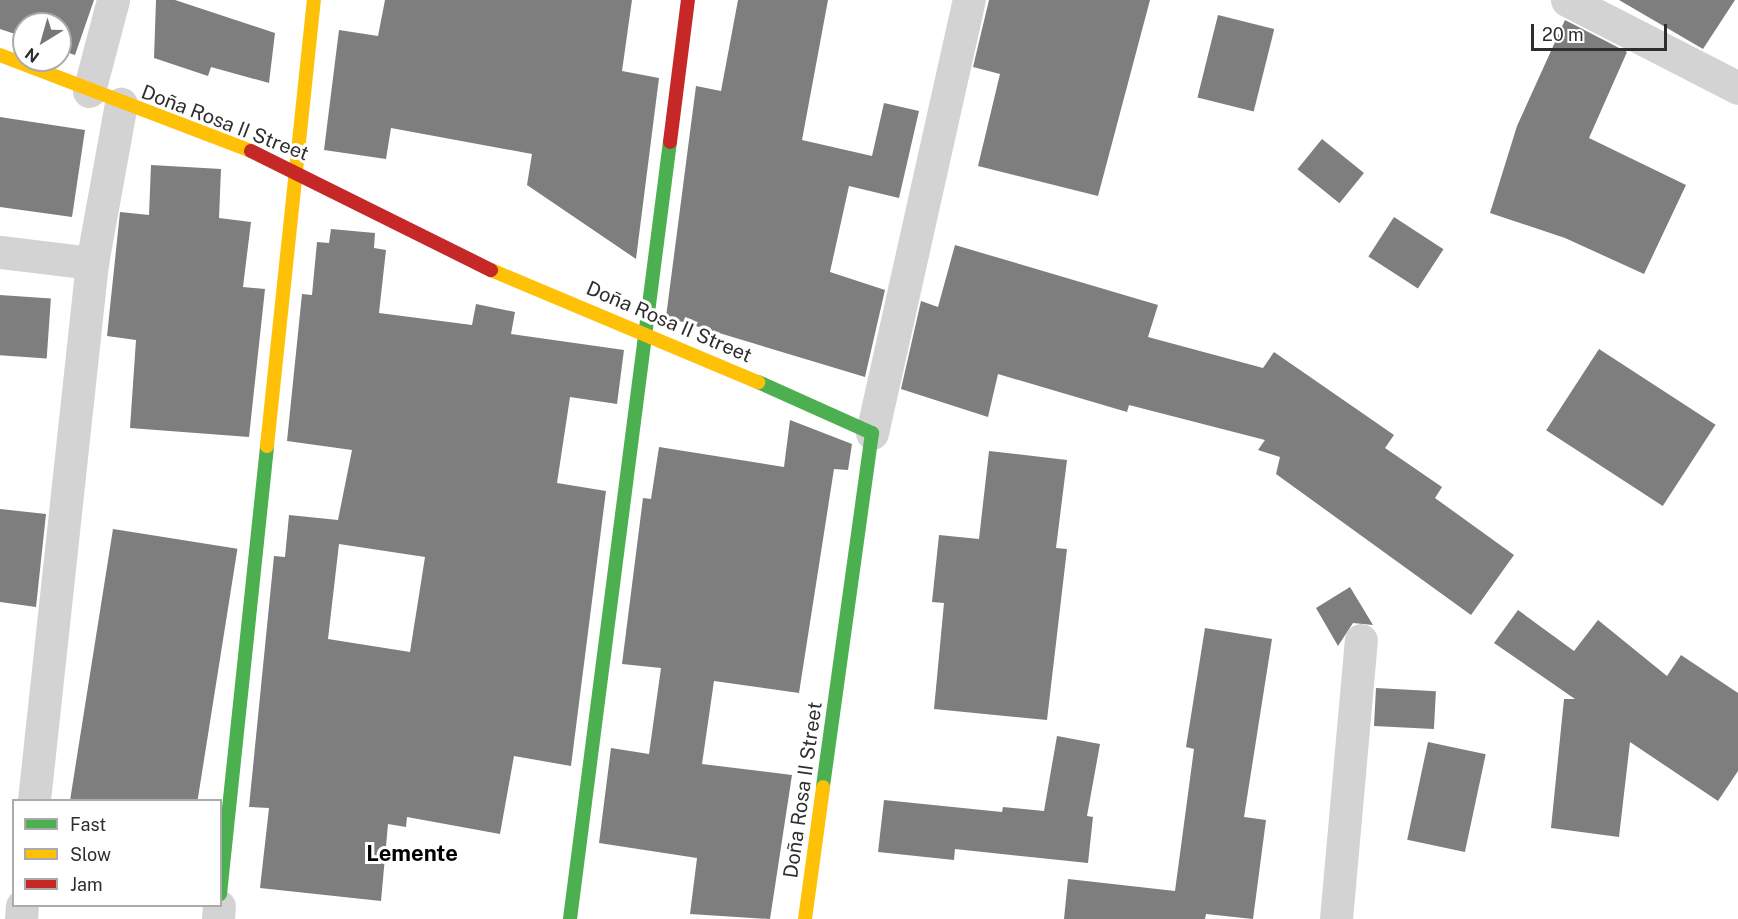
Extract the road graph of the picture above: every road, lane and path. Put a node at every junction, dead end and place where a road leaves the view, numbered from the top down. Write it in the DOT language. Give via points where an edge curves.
graph roads {
  1 [pos="113,0"];
  2 [pos="314,0"];
  3 [pos="688,0"];
  4 [pos="969,0"];
  5 [pos="1567,0"];
  6 [pos="0,55"];
  7 [pos="1738,88"];
  8 [pos="89,91"];
  9 [pos="121,104"];
  10 [pos="292,167"];
  11 [pos="0,252"];
  12 [pos="92,263"];
  13 [pos="646,332"];
  14 [pos="872,433"];
  15 [pos="1360,640"];
  16 [pos="34,799"];
  17 [pos="222,874"];
  18 [pos="570,919"];
  19 [pos="805,919"];
  20 [pos="1336,919"];
  1 -- 8 [label="street"];
  2 -- 10 [label="street"];
  3 -- 13 [label="street"];
  4 -- 14 [label="street"];
  5 -- 7 [label="street"];
  6 -- 8 [label="street, Doña Rosa II Street"];
  8 -- 9 [label="street, Doña Rosa II Street"];
  9 -- 10 [label="street, Doña Rosa II Street"];
  9 -- 12 [label="street"];
  10 -- 13 [label="street, Doña Rosa II Street" via="455,255"];
  10 -- 17 [label="street"];
  11 -- 12 [label="street"];
  12 -- 16 [label="street"];
  13 -- 14 [label="street, Doña Rosa II Street"];
  13 -- 18 [label="street"];
  14 -- 19 [label="street, Doña Rosa II Street"];
  15 -- 20 [label="street"];
}
